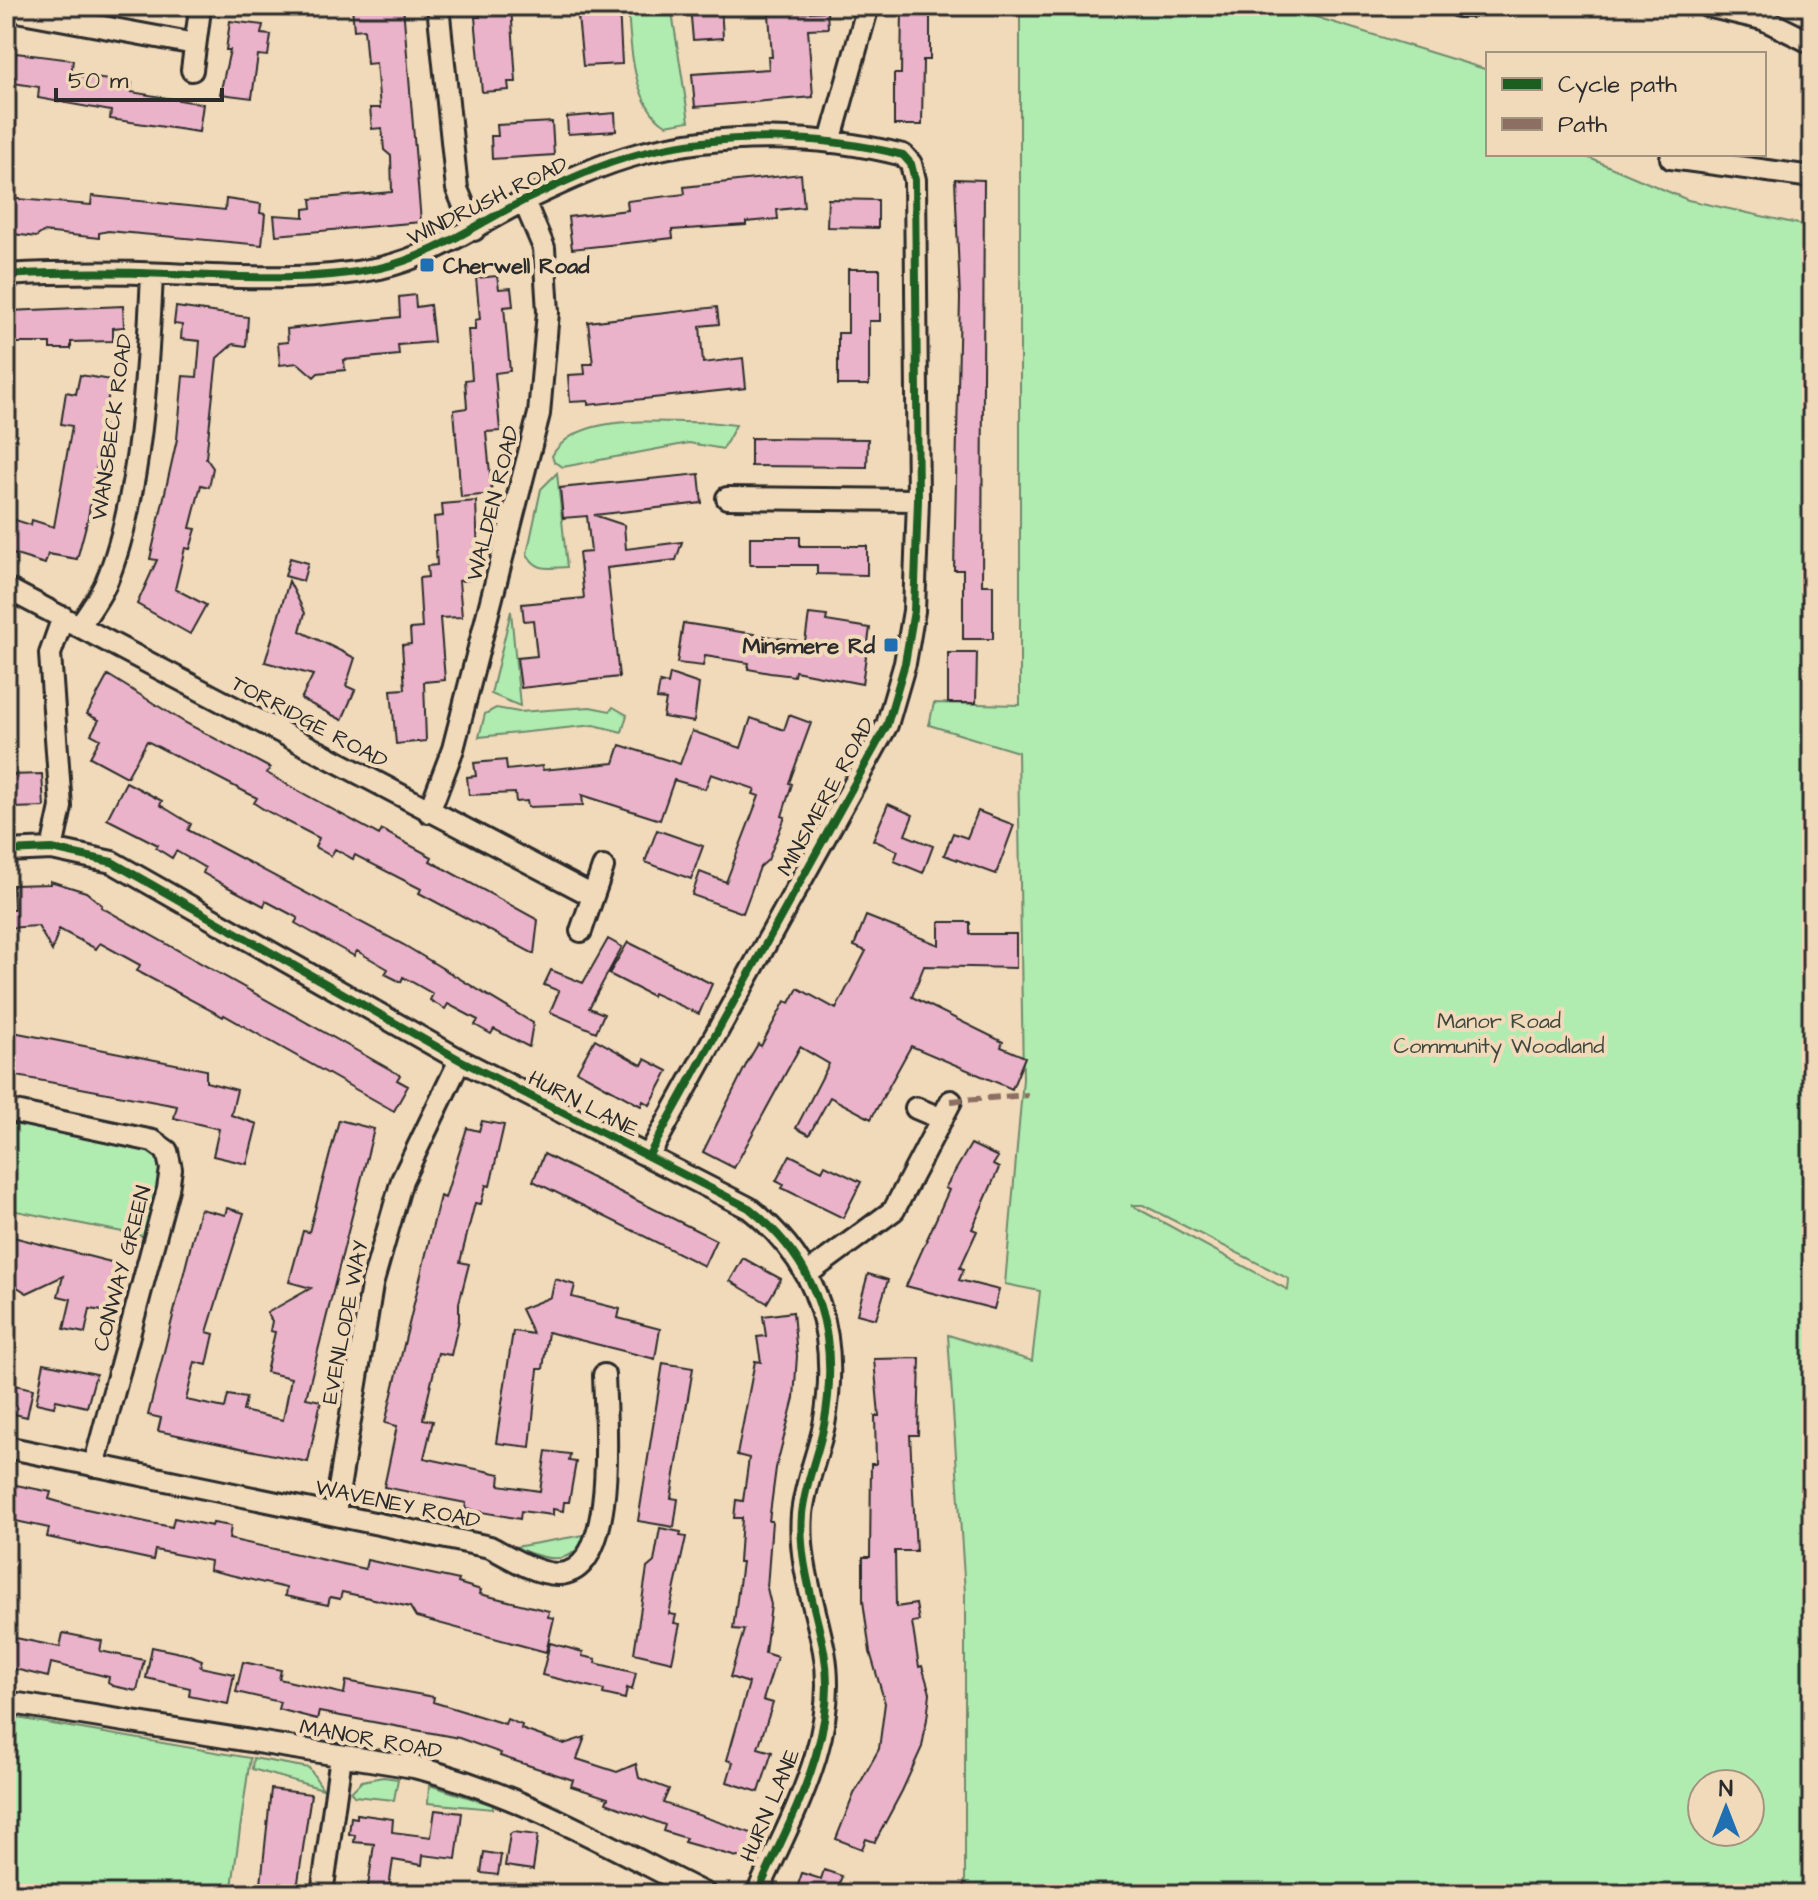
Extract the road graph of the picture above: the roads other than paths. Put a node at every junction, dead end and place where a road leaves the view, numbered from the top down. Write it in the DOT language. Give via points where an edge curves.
graph roads {
  1 [pos="438,6"];
  2 [pos="868,6"];
  3 [pos="1458,6"];
  4 [pos="1469,6"];
  5 [pos="1707,6"];
  6 [pos="6,9"];
  7 [pos="199,17"];
  8 [pos="1812,43"];
  9 [pos="195,44"];
  10 [pos="192,70"];
  11 [pos="830,142"];
  12 [pos="1671,158"];
  13 [pos="1812,177"];
  14 [pos="915,180"];
  15 [pos="524,201"];
  16 [pos="474,230"];
  17 [pos="152,274"];
  18 [pos="6,275"];
  19 [pos="727,498"];
  20 [pos="918,500"];
  21 [pos="6,588"];
  22 [pos="72,621"];
  23 [pos="429,812"];
  24 [pos="52,849"];
  25 [pos="6,851"];
  26 [pos="603,867"];
  27 [pos="593,896"];
  28 [pos="581,931"];
  29 [pos="460,1060"];
  30 [pos="916,1108"];
  31 [pos="6,1110"];
  32 [pos="649,1155"];
  33 [pos="807,1274"];
  34 [pos="604,1375"];
  35 [pos="6,1447"];
  36 [pos="94,1466"];
  37 [pos="335,1513"];
  38 [pos="6,1702"];
  39 [pos="341,1756"];
  40 [pos="322,1894"];
  41 [pos="705,1894"];
  42 [pos="757,1894"];
  1 -- 16 [label="street" via="457,189"];
  2 -- 11 [label="street"];
  3 -- 4 [label="street"];
  5 -- 8 [label="street" via="1750,15"];
  6 -- 9 [label="street"];
  7 -- 9 [label="street"];
  9 -- 10 [label="street"];
  11 -- 14 [label="street, WINDRUSH ROAD" via="903,155"];
  11 -- 15 [label="street, WINDRUSH ROAD" via="715,142 640,154"];
  12 -- 13 [label="street"];
  14 -- 20 [label="street, MINSMERE ROAD"];
  15 -- 16 [label="street, WINDRUSH ROAD"];
  15 -- 23 [label="street, WALDEN ROAD" via="544,248 548,312 539,414 453,749"];
  16 -- 17 [label="street, WINDRUSH ROAD" via="384,267 338,275"];
  17 -- 18 [label="street, WINDRUSH ROAD"];
  17 -- 22 [label="street, WANSBECK ROAD" via="142,406 126,506 105,585"];
  19 -- 20 [label="street"];
  20 -- 32 [label="street, MINSMERE ROAD" via="914,611 887,725"];
  21 -- 22 [label="street, TORRIDGE ROAD"];
  22 -- 23 [label="street, TORRIDGE ROAD"];
  22 -- 24 [label="street" via="50,654 61,807"];
  23 -- 27 [label="street, TORRIDGE ROAD"];
  24 -- 25 [label="street, HURN LANE"];
  24 -- 29 [label="street, HURN LANE" via="112,862"];
  26 -- 27 [label="street"];
  27 -- 28 [label="street"];
  29 -- 32 [label="street, HURN LANE"];
  29 -- 37 [label="street, EVENLODE WAY" via="402,1180 372,1285"];
  30 -- 33 [label="street" via="946,1110 894,1210"];
  31 -- 36 [label="street, CONWAY GREEN" via="153,1141 167,1151 168,1189"];
  32 -- 33 [label="street, HURN LANE" via="749,1208 774,1228"];
  33 -- 42 [label="street, HURN LANE" via="831,1342 823,1428 802,1515 803,1563 824,1653 822,1729 818,1755"];
  34 -- 37 [label="street, WAVENEY ROAD" via="609,1457 593,1549 581,1566 558,1574 490,1547"];
  35 -- 36 [label="street, WAVENEY ROAD"];
  36 -- 37 [label="street, WAVENEY ROAD"];
  38 -- 39 [label="street, MANOR ROAD"];
  39 -- 40 [label="street"];
  39 -- 41 [label="street, MANOR ROAD" via="465,1780"];
}
